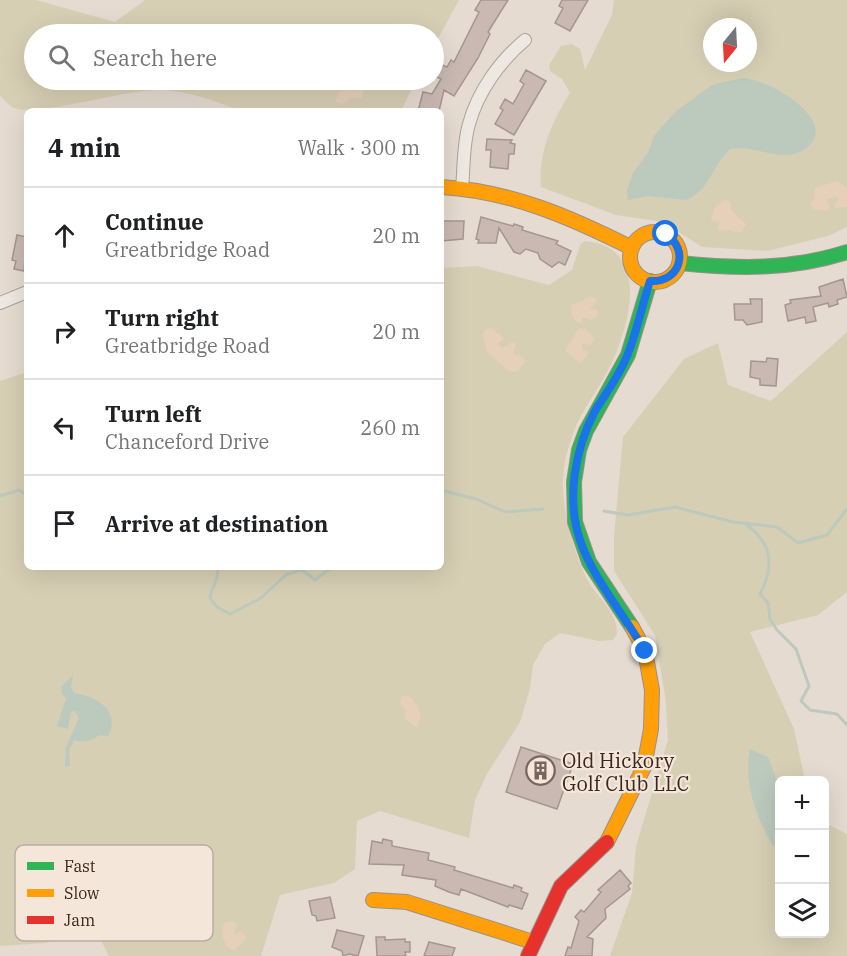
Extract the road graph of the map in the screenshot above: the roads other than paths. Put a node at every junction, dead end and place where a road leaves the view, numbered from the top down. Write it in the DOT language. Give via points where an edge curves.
graph roads {
  1 [pos="525,40"];
  2 [pos="444,187"];
  3 [pos="462,188"];
  4 [pos="632,248"];
  5 [pos="847,252"];
  6 [pos="680,263"];
  7 [pos="650,281"];
  8 [pos="24,293"];
  9 [pos="0,303"];
  10 [pos="373,900"];
  11 [pos="533,942"];
  12 [pos="528,956"];
  1 -- 3 [label="street" via="502,61 474,110 468,125"];
  2 -- 3 [label="street"];
  3 -- 4 [label="street" via="541,204"];
  4 -- 6 [label="street" via="647,233 666,234 679,250"];
  4 -- 7 [label="street" via="630,257 635,271"];
  5 -- 6 [label="street" via="777,268 737,269"];
  6 -- 7 [label="street" via="671,276"];
  7 -- 11 [label="street" via="628,355 586,431 574,482 580,542 645,651 652,690 651,729 644,767 610,839 561,886"];
  8 -- 9 [label="street"];
  10 -- 11 [label="street" via="407,902"];
  11 -- 12 [label="street"];
}
